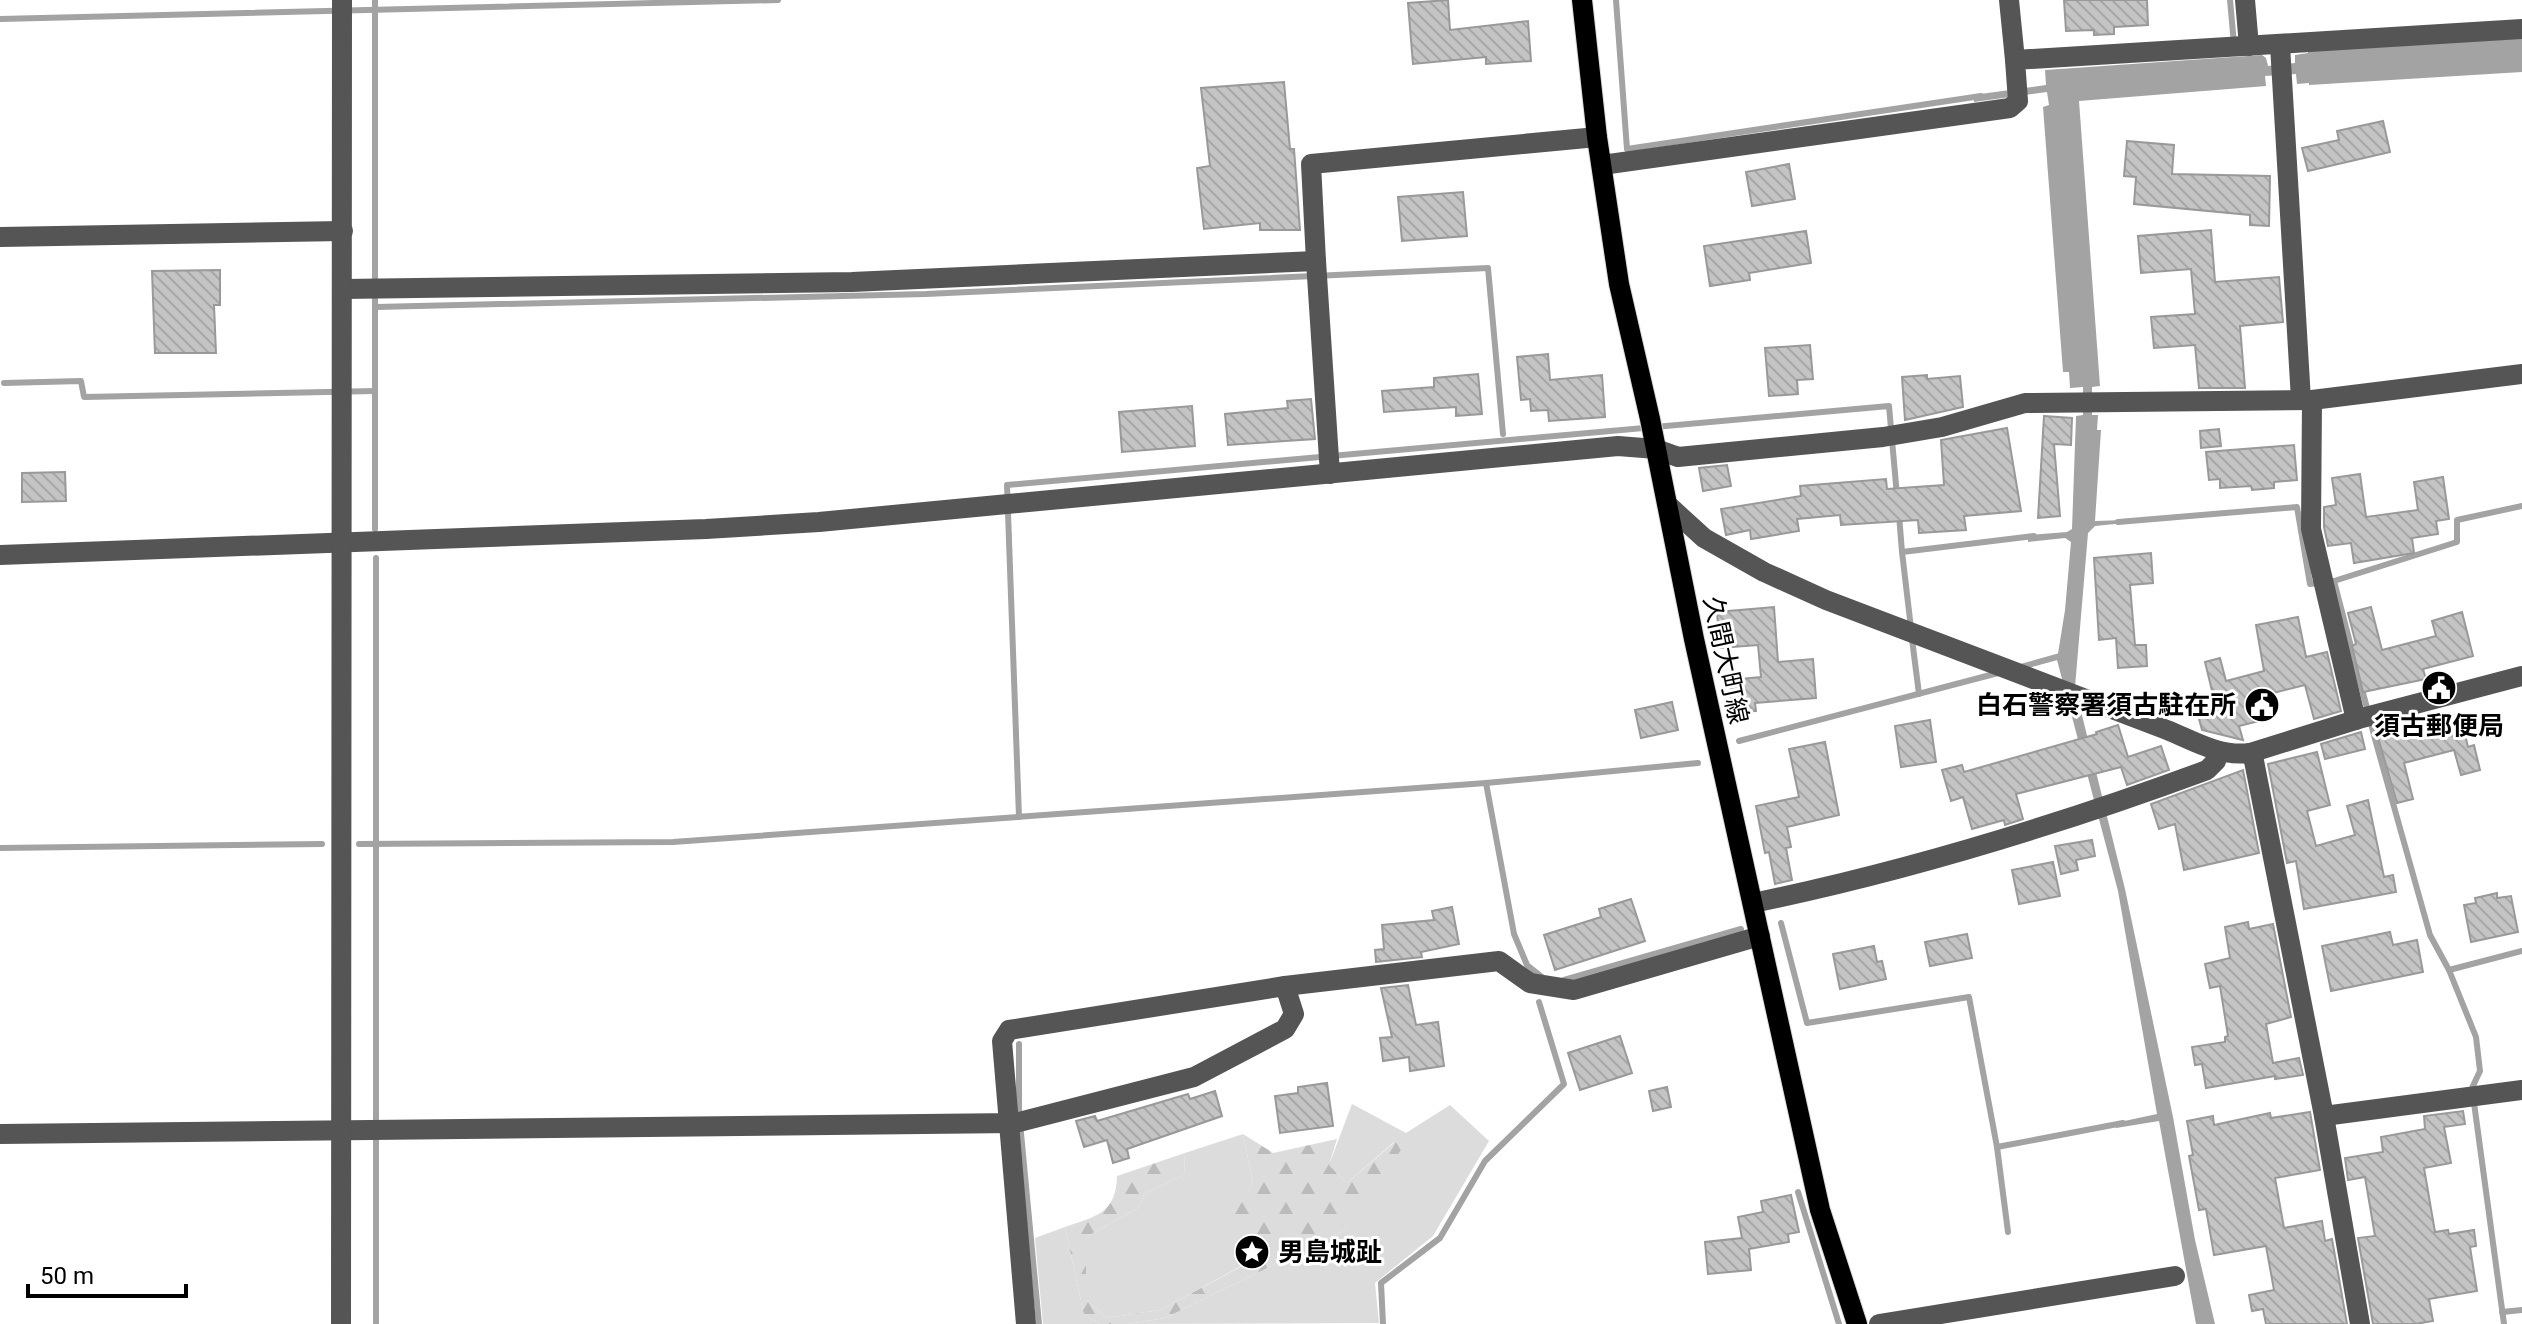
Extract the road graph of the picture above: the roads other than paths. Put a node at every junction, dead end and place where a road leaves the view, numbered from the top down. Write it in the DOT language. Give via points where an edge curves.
graph roads {
  1 [pos="1582,0"];
  2 [pos="2009,0"];
  3 [pos="2245,0"];
  4 [pos="342,7"];
  5 [pos="2522,29"];
  6 [pos="2239,47"];
  7 [pos="2015,60"];
  8 [pos="2280,60"];
  9 [pos="1597,137"];
  10 [pos="1602,165"];
  11 [pos="343,231"];
  12 [pos="0,237"];
  13 [pos="1317,271"];
  14 [pos="343,289"];
  15 [pos="2522,374"];
  16 [pos="2306,400"];
  17 [pos="1653,434"];
  18 [pos="1329,461"];
  19 [pos="1669,506"];
  20 [pos="340,544"];
  21 [pos="0,548"];
  22 [pos="0,555"];
  23 [pos="2522,676"];
  24 [pos="2365,718"];
  25 [pos="2218,752"];
  26 [pos="2250,753"];
  27 [pos="1753,903"];
  28 [pos="1760,936"];
  29 [pos="1285,986"];
  30 [pos="2522,1090"];
  31 [pos="2324,1116"];
  32 [pos="1017,1122"];
  33 [pos="341,1131"];
  34 [pos="0,1134"];
  35 [pos="2175,1276"];
  36 [pos="341,1324"];
  37 [pos="1026,1324"];
  38 [pos="1857,1324"];
  39 [pos="1879,1324"];
  40 [pos="2360,1324"];
  1 -- 9 [label="main road, 久間大町線"];
  2 -- 7 [label="street"];
  3 -- 6 [label="street"];
  4 -- 11 [label="street"];
  5 -- 8 [label="street"];
  6 -- 7 [label="street"];
  6 -- 8 [label="street"];
  7 -- 10 [label="street" via="2017,92 2010,108"];
  8 -- 16 [label="street"];
  9 -- 10 [label="main road, 久間大町線"];
  9 -- 13 [label="street" via="1311,164"];
  10 -- 17 [label="main road, 久間大町線" via="1619,284"];
  11 -- 12 [label="street"];
  11 -- 14 [label="street"];
  13 -- 14 [label="street"];
  13 -- 18 [label="street"];
  14 -- 20 [label="street"];
  15 -- 16 [label="street"];
  16 -- 17 [label="street" via="2025,403 1942,427 1891,435 1678,457"];
  16 -- 24 [label="street" via="2311,529"];
  17 -- 18 [label="street" via="1618,446"];
  17 -- 19 [label="main road, 久間大町線"];
  18 -- 20 [label="street" via="1007,504 706,529"];
  19 -- 25 [label="street" via="1704,538 1826,600"];
  19 -- 27 [label="main road, 久間大町線"];
  20 -- 22 [label="street"];
  20 -- 33 [label="street"];
  21 -- 22 [label="street"];
  23 -- 24 [label="street"];
  24 -- 26 [label="street"];
  25 -- 26 [label="street"];
  25 -- 27 [label="street" via="2207,770 2102,809 1837,886"];
  26 -- 31 [label="street"];
  27 -- 28 [label="main road, 久間大町線"];
  28 -- 29 [label="street" via="1574,990 1530,983 1499,961"];
  28 -- 38 [label="main road, 久間大町線" via="1820,1210"];
  29 -- 32 [label="street" via="1294,1014 1285,1029 1194,1077"];
  29 -- 32 [label="street" via="1009,1030 1002,1041"];
  30 -- 31 [label="street"];
  31 -- 40 [label="street"];
  32 -- 33 [label="street"];
  32 -- 37 [label="street"];
  33 -- 34 [label="street"];
  33 -- 36 [label="street"];
  35 -- 39 [label="street"];
}
